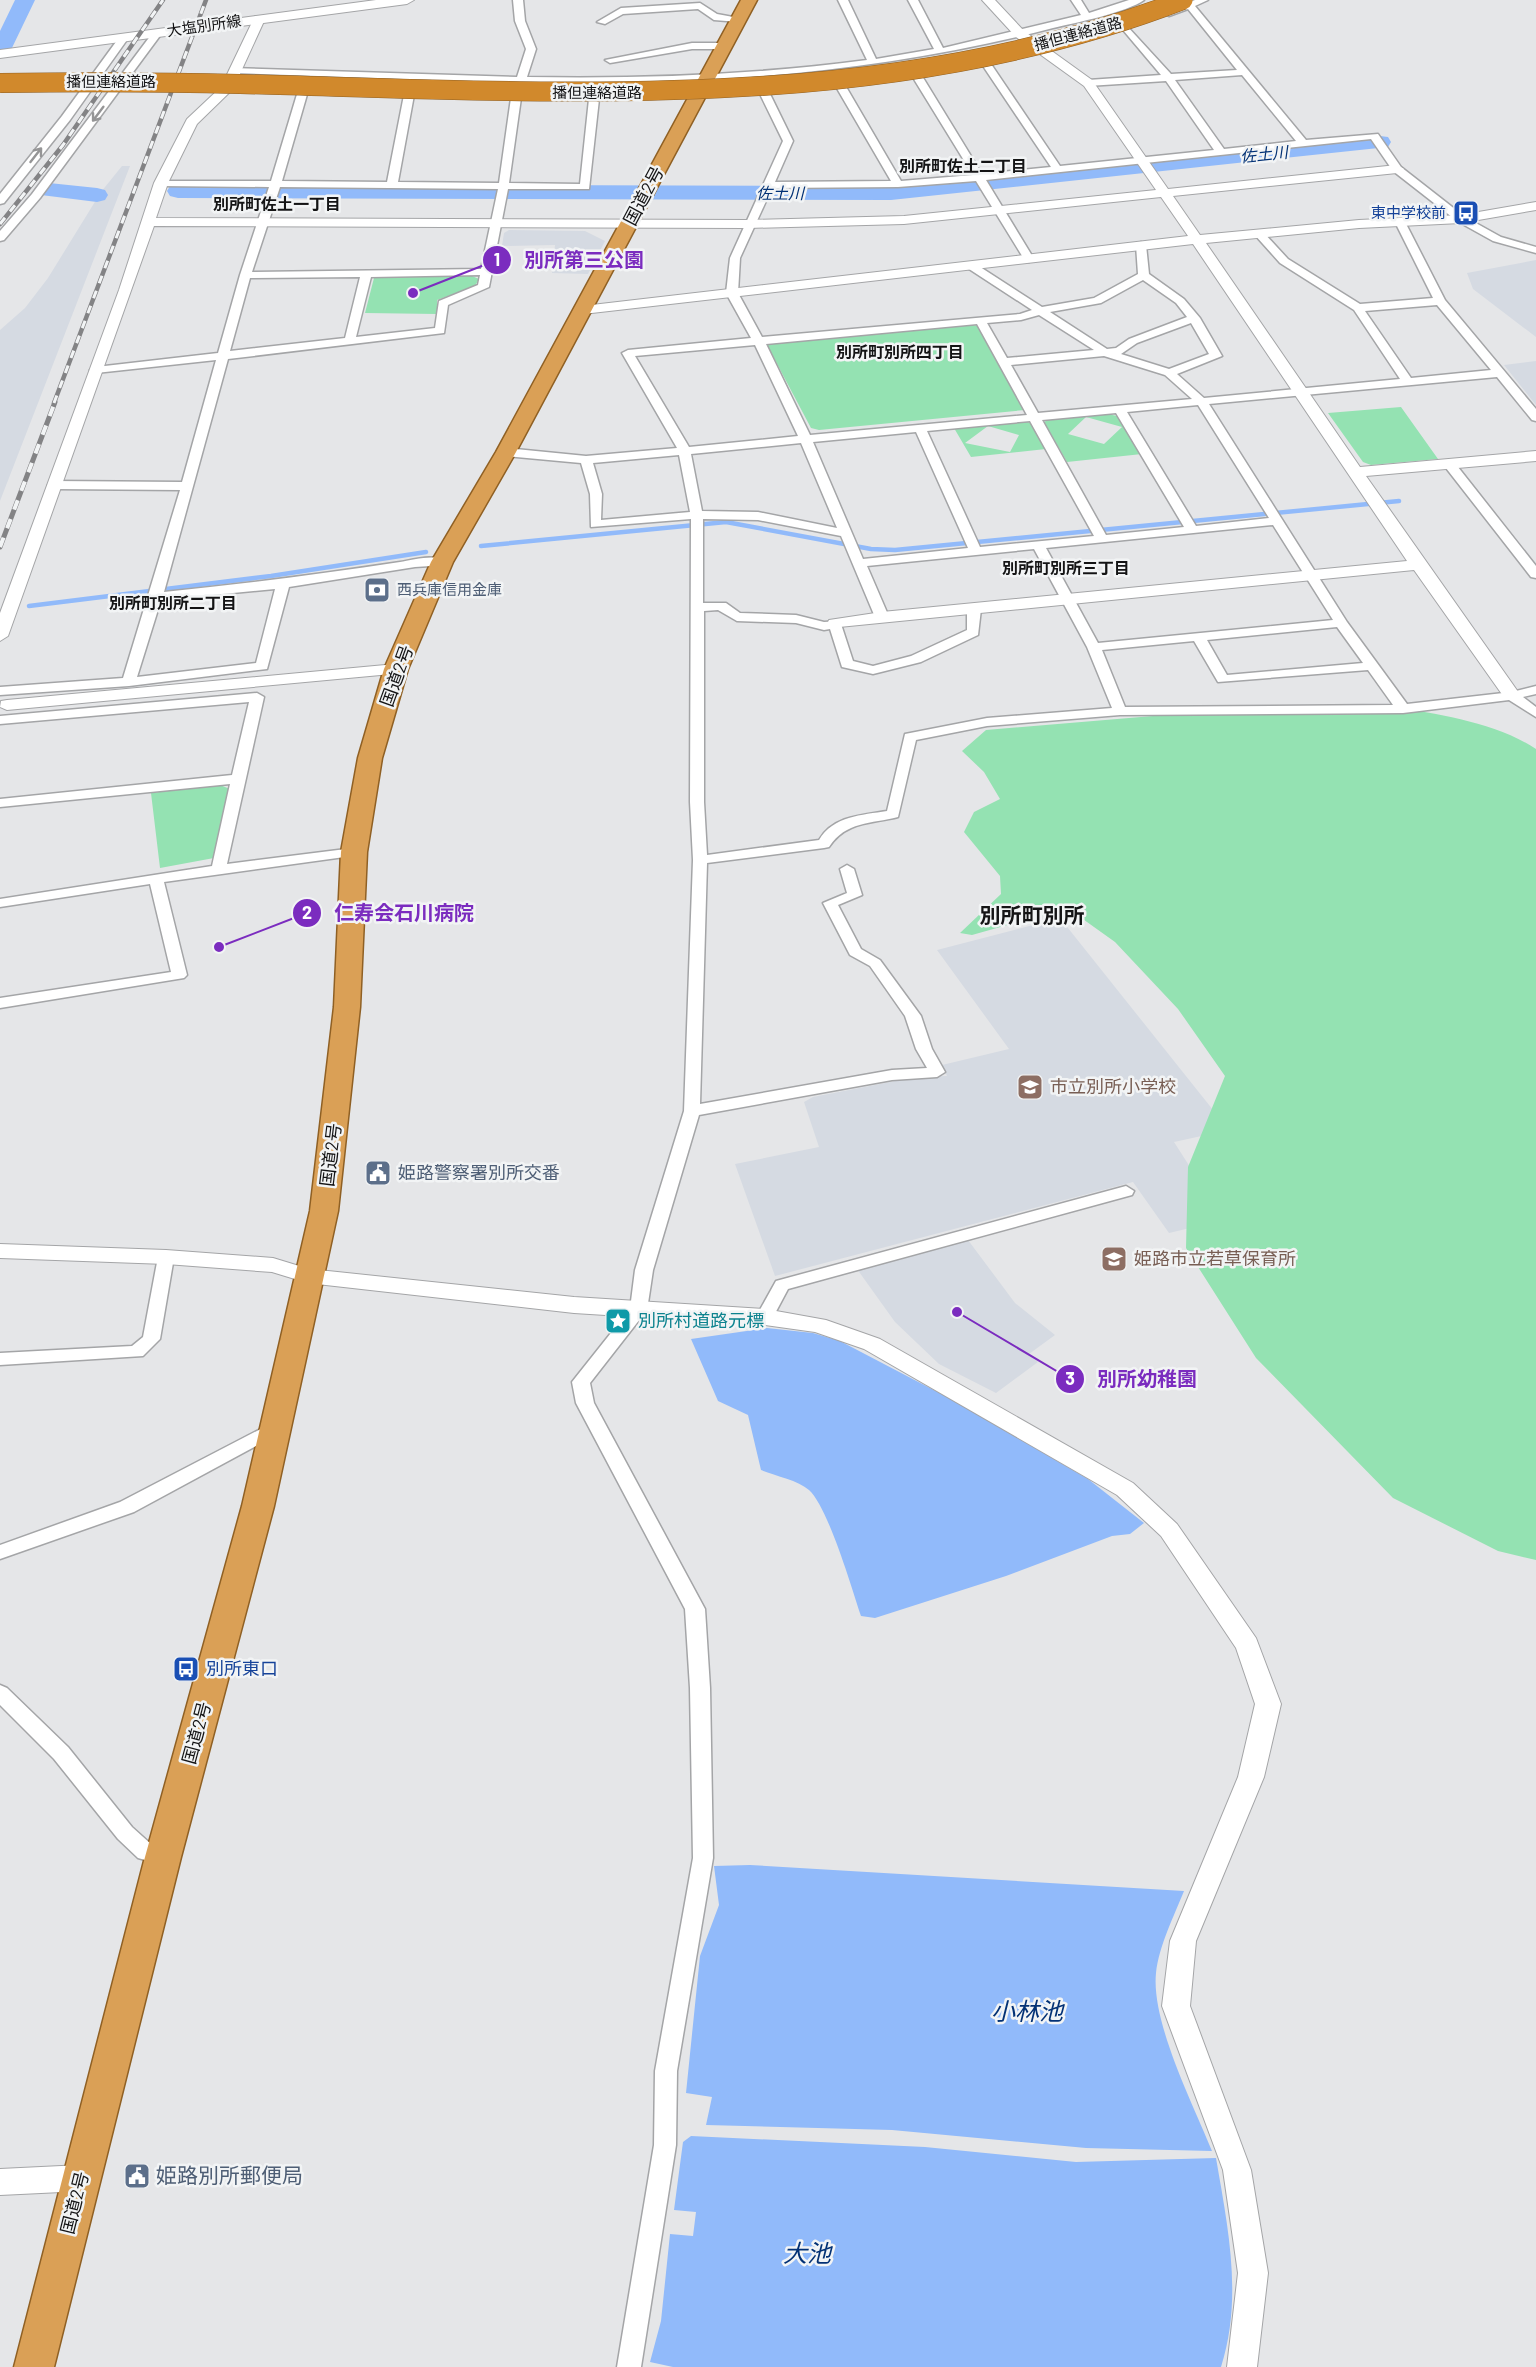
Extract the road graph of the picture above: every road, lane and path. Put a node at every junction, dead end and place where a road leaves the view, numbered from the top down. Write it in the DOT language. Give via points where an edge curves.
graph roads {
  1 [pos="407,0"];
  2 [pos="518,0"];
  3 [pos="749,0"];
  4 [pos="843,0"];
  5 [pos="913,0"];
  6 [pos="988,0"];
  7 [pos="1076,0"];
  8 [pos="1139,0"];
  9 [pos="1159,0"];
  10 [pos="1203,0"];
  11 [pos="1187,3"];
  12 [pos="1087,17"];
  13 [pos="259,19"];
  14 [pos="739,19"];
  15 [pos="602,22"];
  16 [pos="1126,28"];
  17 [pos="157,33"];
  18 [pos="1020,34"];
  19 [pos="124,37"];
  20 [pos="724,46"];
  21 [pos="939,50"];
  22 [pos="1045,50"];
  23 [pos="0,54"];
  24 [pos="872,60"];
  25 [pos="986,63"];
  26 [pos="235,70"];
  27 [pos="622,72"];
  28 [pos="1246,72"];
  29 [pos="917,76"];
  30 [pos="0,77"];
  31 [pos="707,78"];
  32 [pos="1169,78"];
  33 [pos="523,80"];
  34 [pos="0,83"];
  35 [pos="1088,83"];
  36 [pos="840,85"];
  37 [pos="227,89"];
  38 [pos="303,91"];
  39 [pos="764,92"];
  40 [pos="409,95"];
  41 [pos="698,96"];
  42 [pos="516,98"];
  43 [pos="594,99"];
  44 [pos="1302,142"];
  45 [pos="1220,151"];
  46 [pos="1143,164"];
  47 [pos="1057,169"];
  48 [pos="1397,169"];
  49 [pos="980,182"];
  50 [pos="161,183"];
  51 [pos="392,184"];
  52 [pos="898,184"];
  53 [pos="274,188"];
  54 [pos="503,189"];
  55 [pos="767,189"];
  56 [pos="1165,194"];
  57 [pos="0,201"];
  58 [pos="1536,206"];
  59 [pos="998,211"];
  60 [pos="1461,219"];
  61 [pos="150,222"];
  62 [pos="263,222"];
  63 [pos="1400,222"];
  64 [pos="495,223"];
  65 [pos="629,223"];
  66 [pos="748,224"];
  67 [pos="1259,234"];
  68 [pos="0,238"];
  69 [pos="1195,241"];
  70 [pos="1141,245"];
  71 [pos="1536,250"];
  72 [pos="1029,259"];
  73 [pos="970,265"];
  74 [pos="487,272"];
  75 [pos="366,273"];
  76 [pos="245,275"];
  77 [pos="1144,275"];
  78 [pos="732,293"];
  79 [pos="1440,301"];
  80 [pos="1358,308"];
  81 [pos="583,310"];
  82 [pos="1042,310"];
  83 [pos="1194,318"];
  84 [pos="981,322"];
  85 [pos="350,340"];
  86 [pos="758,340"];
  87 [pos="1106,353"];
  88 [pos="223,357"];
  89 [pos="1005,362"];
  90 [pos="96,370"];
  91 [pos="1169,373"];
  92 [pos="1501,373"];
  93 [pos="1408,381"];
  94 [pos="1301,390"];
  95 [pos="1202,402"];
  96 [pos="1119,409"];
  97 [pos="1033,416"];
  98 [pos="1536,417"];
  99 [pos="920,428"];
  100 [pos="805,438"];
  101 [pos="684,449"];
  102 [pos="506,452"];
  103 [pos="1536,456"];
  104 [pos="586,460"];
  105 [pos="1450,465"];
  106 [pos="1357,472"];
  107 [pos="54,486"];
  108 [pos="187,486"];
  109 [pos="697,515"];
  110 [pos="1279,521"];
  111 [pos="1192,530"];
  112 [pos="846,533"];
  113 [pos="1102,539"];
  114 [pos="1038,545"];
  115 [pos="975,551"];
  116 [pos="442,561"];
  117 [pos="860,563"];
  118 [pos="1418,566"];
  119 [pos="1536,574"];
  120 [pos="1313,576"];
  121 [pos="283,584"];
  122 [pos="158,592"];
  123 [pos="1068,600"];
  124 [pos="698,607"];
  125 [pos="974,609"];
  126 [pos="882,617"];
  127 [pos="1341,623"];
  128 [pos="835,624"];
  129 [pos="0,636"];
  130 [pos="1198,636"];
  131 [pos="1094,647"];
  132 [pos="1371,666"];
  133 [pos="396,669"];
  134 [pos="129,682"];
  135 [pos="1536,690"];
  136 [pos="1512,696"];
  137 [pos="2,706"];
  138 [pos="1403,709"];
  139 [pos="1120,711"];
  140 [pos="1536,713"];
  141 [pos="238,779"];
  142 [pos="0,803"];
  143 [pos="354,852"];
  144 [pos="700,860"];
  145 [pos="847,869"];
  146 [pos="218,870"];
  147 [pos="156,879"];
  148 [pos="0,903"];
  149 [pos="0,1003"];
  150 [pos="692,1110"];
  151 [pos="1126,1191"];
  152 [pos="0,1251"];
  153 [pos="166,1257"];
  154 [pos="308,1276"];
  155 [pos="638,1310"];
  156 [pos="765,1317"];
  157 [pos="0,1359"];
  158 [pos="274,1428"];
  159 [pos="0,1552"];
  160 [pos="0,1693"];
  161 [pos="163,1857"];
  162 [pos="82,2178"];
  163 [pos="0,2182"];
  164 [pos="34,2367"];
  165 [pos="629,2367"];
  166 [pos="1242,2367"];
  1 -- 13 [label="main road, 大塩別所線"];
  2 -- 33 [label="street" via="520,21 531,49"];
  3 -- 14 [label="highway, 国道2号"];
  4 -- 24 [label="street"];
  5 -- 21 [label="street"];
  6 -- 18 [label="street"];
  7 -- 12 [label="street"];
  8 -- 12 [label="street"];
  9 -- 30 [label="highway, 播但連絡道路" via="1067,30 964,53 856,70 738,81 580,87 215,76"];
  10 -- 11 [label="street"];
  11 -- 16 [label="street"];
  11 -- 28 [label="street"];
  11 -- 34 [label="highway, 播但連絡道路, bridge" via="1077,36 973,59 863,77 742,88 592,94 190,82"];
  12 -- 18 [label="street"];
  13 -- 17 [label="main road, 大塩別所線"];
  13 -- 26 [label="street"];
  14 -- 15 [label="street" via="714,17 700,6 621,11"];
  14 -- 20 [label="highway, 国道2号"];
  16 -- 22 [label="street"];
  16 -- 32 [label="street"];
  17 -- 19 [label="main road, 大塩別所線"];
  17 -- 68 [label="street, one-way" via="36,196"];
  18 -- 21 [label="street"];
  18 -- 22 [label="street"];
  19 -- 23 [label="main road, 大塩別所線"];
  57 -- 19 [label="street, one-way"];
  20 -- 27 [label="street" via="606,56"];
  20 -- 31 [label="highway, 国道2号"];
  21 -- 24 [label="street"];
  22 -- 25 [label="street"];
  22 -- 35 [label="street"];
  24 -- 31 [label="street"];
  25 -- 29 [label="street"];
  25 -- 47 [label="street"];
  26 -- 33 [label="street"];
  26 -- 37 [label="street"];
  28 -- 32 [label="street"];
  28 -- 44 [label="street"];
  29 -- 36 [label="street"];
  29 -- 49 [label="street"];
  31 -- 33 [label="street"];
  31 -- 41 [label="highway, 国道2号"];
  32 -- 35 [label="street"];
  32 -- 45 [label="street"];
  33 -- 42 [label="street"];
  35 -- 46 [label="street"];
  36 -- 39 [label="street"];
  36 -- 52 [label="street"];
  37 -- 38 [label="street"];
  37 -- 50 [label="street" via="192,122"];
  38 -- 40 [label="street"];
  38 -- 53 [label="street"];
  39 -- 41 [label="street"];
  39 -- 55 [label="street" via="788,141"];
  40 -- 42 [label="street"];
  40 -- 51 [label="street"];
  41 -- 43 [label="street"];
  41 -- 65 [label="highway, 国道2号"];
  42 -- 43 [label="street"];
  42 -- 54 [label="street"];
  43 -- 54 [label="street" via="585,187"];
  44 -- 45 [label="street"];
  44 -- 48 [label="street" via="1374,136"];
  45 -- 46 [label="street"];
  46 -- 47 [label="street"];
  46 -- 56 [label="street"];
  47 -- 49 [label="street"];
  48 -- 56 [label="street"];
  48 -- 60 [label="street"];
  49 -- 52 [label="street"];
  49 -- 59 [label="street"];
  50 -- 53 [label="street"];
  50 -- 61 [label="street"];
  51 -- 53 [label="street"];
  51 -- 54 [label="street"];
  52 -- 55 [label="street"];
  53 -- 62 [label="street"];
  54 -- 64 [label="street"];
  55 -- 66 [label="street"];
  56 -- 59 [label="street"];
  56 -- 69 [label="street"];
  58 -- 60 [label="street"];
  59 -- 66 [label="street" via="904,220"];
  59 -- 72 [label="street"];
  60 -- 63 [label="street"];
  60 -- 71 [label="street" via="1497,239"];
  61 -- 62 [label="street"];
  61 -- 90 [label="street"];
  62 -- 64 [label="street"];
  62 -- 76 [label="street"];
  63 -- 67 [label="street"];
  63 -- 79 [label="street"];
  64 -- 65 [label="street"];
  64 -- 74 [label="street"];
  65 -- 66 [label="street"];
  65 -- 81 [label="highway, 国道2号"];
  66 -- 78 [label="street" via="735,258"];
  67 -- 69 [label="street"];
  67 -- 80 [label="street" via="1284,261"];
  69 -- 70 [label="street"];
  69 -- 94 [label="street"];
  70 -- 72 [label="street"];
  70 -- 77 [label="street"];
  72 -- 73 [label="street"];
  73 -- 78 [label="street"];
  73 -- 82 [label="street"];
  74 -- 75 [label="street"];
  74 -- 85 [label="street" via="483,287 443,303 440,331"];
  75 -- 76 [label="street"];
  75 -- 85 [label="street"];
  76 -- 88 [label="street"];
  77 -- 82 [label="street" via="1097,301"];
  77 -- 83 [label="street" via="1180,301"];
  78 -- 81 [label="street"];
  78 -- 86 [label="street"];
  79 -- 80 [label="street"];
  79 -- 92 [label="street"];
  80 -- 93 [label="street"];
  81 -- 102 [label="highway, 国道2号"];
  82 -- 84 [label="street" via="1022,317"];
  82 -- 87 [label="street"];
  83 -- 87 [label="street"];
  83 -- 91 [label="street" via="1216,356"];
  84 -- 86 [label="street"];
  84 -- 89 [label="street"];
  85 -- 88 [label="street"];
  86 -- 100 [label="street"];
  86 -- 101 [label="street" via="628,353"];
  87 -- 89 [label="street"];
  87 -- 91 [label="street"];
  88 -- 90 [label="street"];
  88 -- 108 [label="street"];
  89 -- 97 [label="street"];
  90 -- 107 [label="street"];
  91 -- 95 [label="street"];
  92 -- 93 [label="street"];
  92 -- 98 [label="street"];
  93 -- 94 [label="street"];
  94 -- 95 [label="street"];
  94 -- 106 [label="street"];
  95 -- 96 [label="street"];
  95 -- 110 [label="street"];
  96 -- 97 [label="street"];
  96 -- 111 [label="street"];
  97 -- 99 [label="street"];
  97 -- 113 [label="street"];
  99 -- 100 [label="street"];
  99 -- 115 [label="street"];
  100 -- 101 [label="street"];
  100 -- 112 [label="street"];
  101 -- 104 [label="street"];
  101 -- 109 [label="street"];
  102 -- 104 [label="street"];
  102 -- 116 [label="highway, 国道2号"];
  103 -- 105 [label="street"];
  104 -- 109 [label="street" via="596,494 595,524"];
  105 -- 106 [label="street"];
  105 -- 119 [label="street"];
  106 -- 118 [label="street"];
  107 -- 108 [label="street"];
  107 -- 129 [label="street"];
  108 -- 122 [label="street"];
  109 -- 112 [label="street" via="758,516"];
  109 -- 124 [label="street"];
  110 -- 111 [label="street"];
  110 -- 120 [label="street"];
  111 -- 113 [label="street"];
  112 -- 117 [label="street"];
  113 -- 114 [label="street"];
  114 -- 115 [label="street"];
  114 -- 123 [label="street"];
  115 -- 117 [label="street"];
  116 -- 121 [label="street"];
  116 -- 133 [label="highway, 国道2号"];
  117 -- 126 [label="street"];
  118 -- 120 [label="street"];
  118 -- 136 [label="street"];
  120 -- 123 [label="street"];
  120 -- 127 [label="street"];
  121 -- 122 [label="street"];
  121 -- 134 [label="street" via="262,666"];
  122 -- 134 [label="street"];
  123 -- 125 [label="street"];
  123 -- 131 [label="street"];
  124 -- 128 [label="street" via="722,606 737,617"];
  124 -- 144 [label="street"];
  125 -- 126 [label="street"];
  125 -- 128 [label="street" via="973,632 916,659 873,670 847,664"];
  126 -- 128 [label="street"];
  127 -- 130 [label="street"];
  127 -- 132 [label="street"];
  130 -- 131 [label="street"];
  130 -- 132 [label="street" via="1223,679"];
  131 -- 139 [label="street"];
  132 -- 138 [label="street"];
  133 -- 137 [label="street"];
  133 -- 143 [label="highway, 国道2号" via="370,758"];
  134 -- 137 [label="street"];
  135 -- 136 [label="street"];
  136 -- 138 [label="street"];
  136 -- 140 [label="street"];
  137 -- 141 [label="street" via="257,697"];
  138 -- 139 [label="street"];
  139 -- 144 [label="street" via="987,722 910,737 893,814 838,825 824,844"];
  141 -- 142 [label="street"];
  141 -- 146 [label="street"];
  143 -- 146 [label="street"];
  143 -- 154 [label="highway, 国道2号" via="347,1007 334,1140 324,1211"];
  144 -- 150 [label="street"];
  145 -- 150 [label="street" via="855,895 830,903 855,952 875,963 913,1016 924,1049 937,1071 892,1075"];
  146 -- 147 [label="street"];
  147 -- 148 [label="street"];
  147 -- 149 [label="street" via="179,975"];
  150 -- 155 [label="street" via="644,1270"];
  151 -- 156 [label="street" via="782,1285"];
  152 -- 153 [label="street"];
  153 -- 154 [label="street" via="273,1265"];
  153 -- 157 [label="street" via="151,1339 137,1352"];
  154 -- 155 [label="street"];
  154 -- 158 [label="highway, 国道2号"];
  155 -- 156 [label="street"];
  155 -- 165 [label="street" via="581,1382 585,1403 695,1609 702,1858 666,2071 665,2145"];
  156 -- 166 [label="street" via="818,1325 872,1344 1125,1489 1169,1530 1247,1645 1268,1704 1251,1777 1183,1941 1176,2006 1237,2170 1253,2273"];
  158 -- 159 [label="street" via="127,1507"];
  158 -- 161 [label="highway, 国道2号" via="258,1506"];
  160 -- 161 [label="street" via="61,1753 125,1833 145,1852"];
  161 -- 162 [label="highway, 国道2号"];
  162 -- 163 [label="street"];
  162 -- 164 [label="highway, 国道2号"];
}
